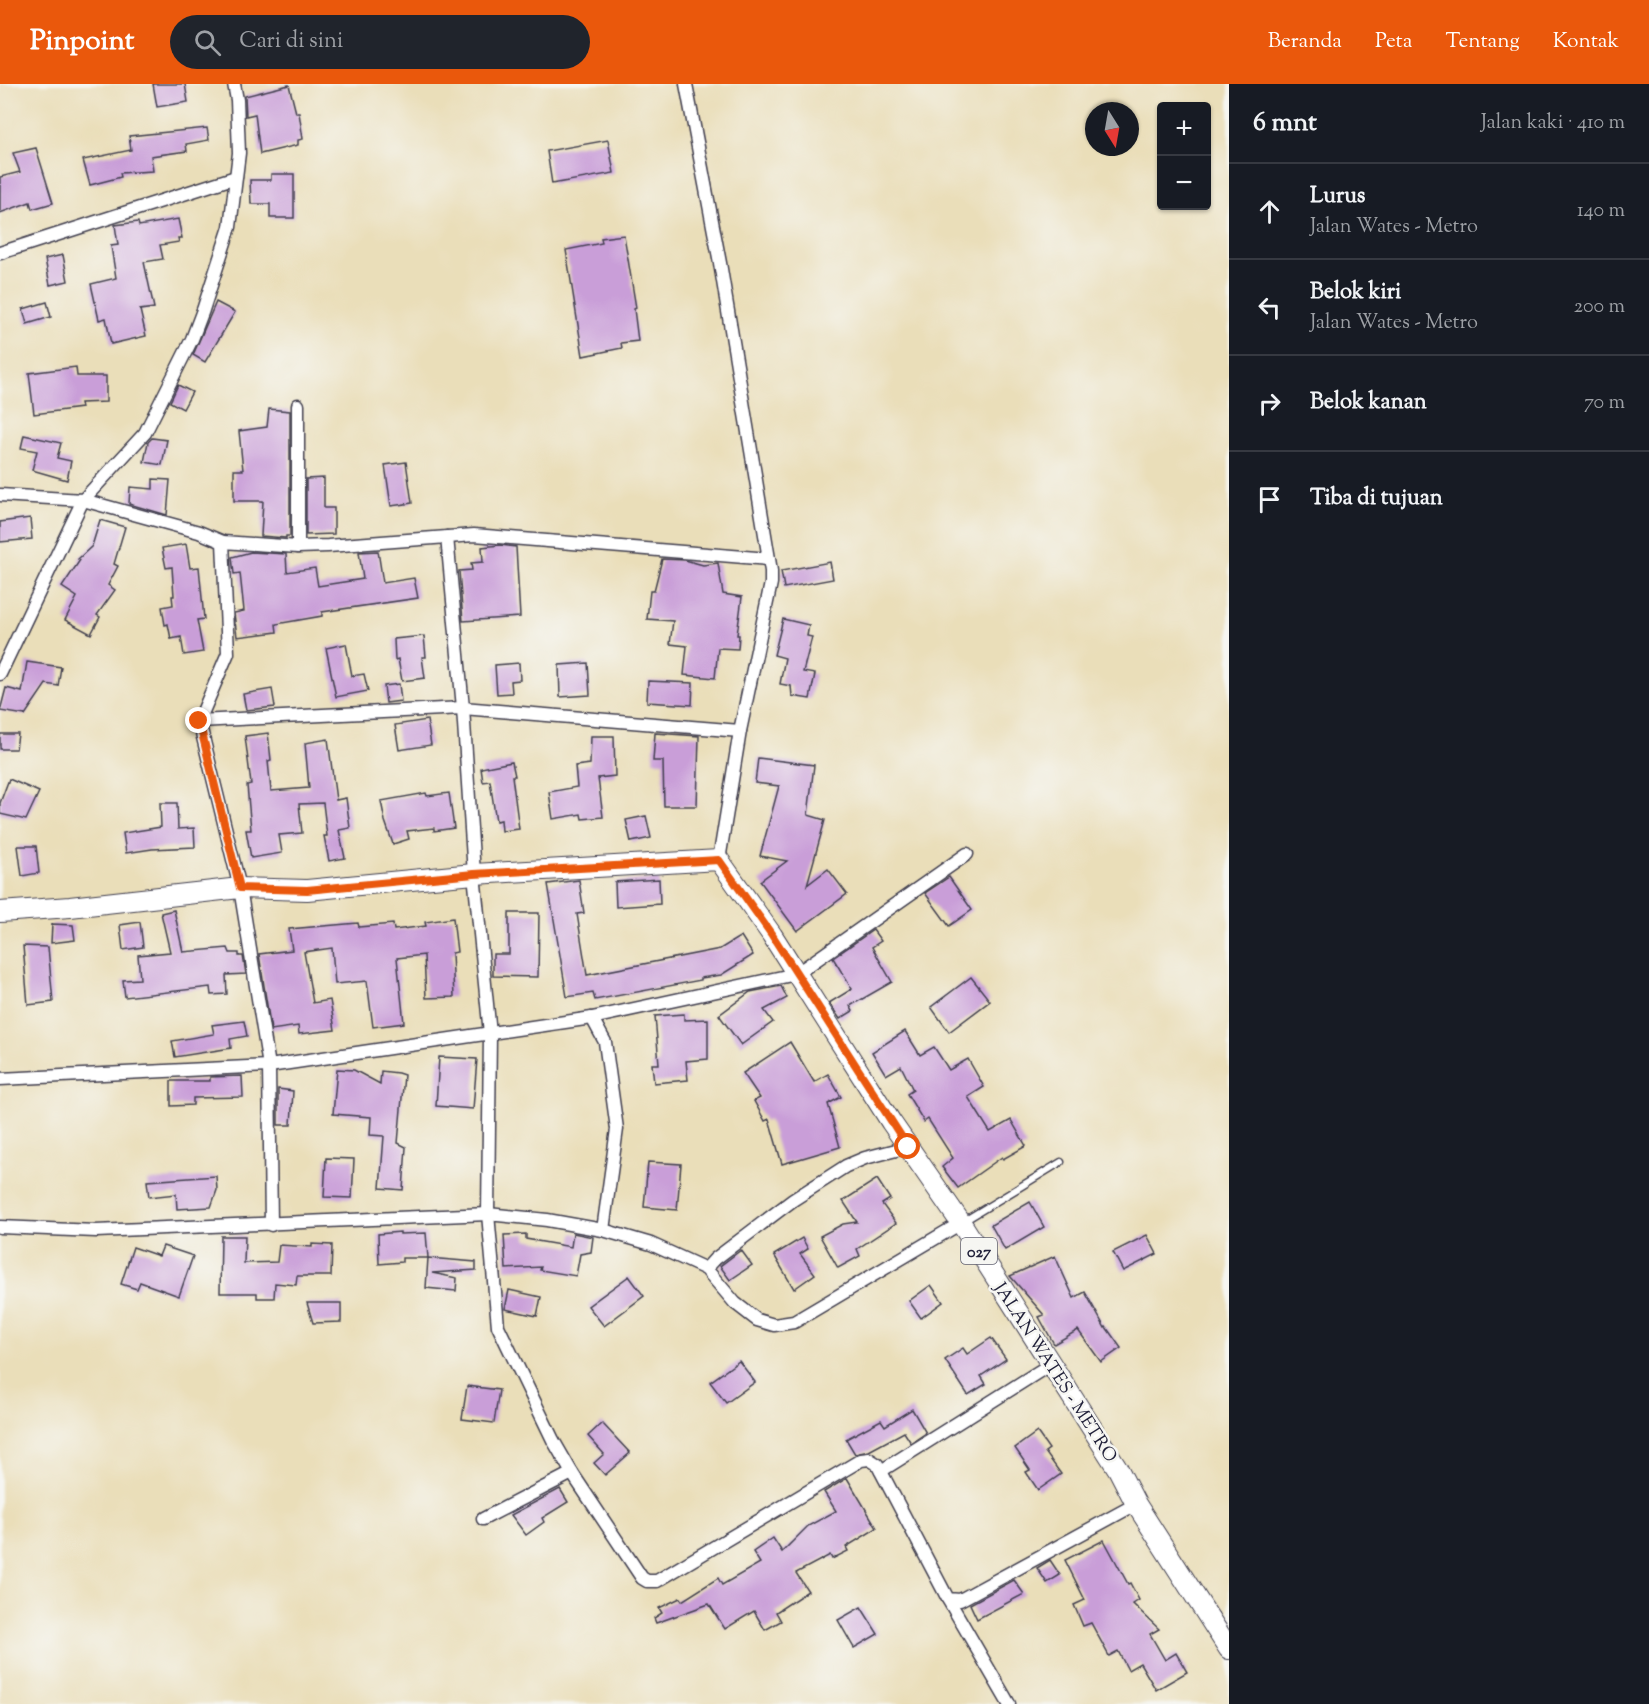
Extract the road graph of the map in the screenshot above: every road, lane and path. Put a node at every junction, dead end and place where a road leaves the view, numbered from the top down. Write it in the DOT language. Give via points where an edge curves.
graph roads {
  1 [pos="234,84"];
  2 [pos="686,84"];
  3 [pos="236,177"];
  4 [pos="0,253"];
  5 [pos="298,405"];
  6 [pos="0,495"];
  7 [pos="83,500"];
  8 [pos="447,537"];
  9 [pos="223,542"];
  10 [pos="298,547"];
  11 [pos="769,559"];
  12 [pos="0,674"];
  13 [pos="463,708"];
  14 [pos="199,721"];
  15 [pos="740,731"];
  16 [pos="967,854"];
  17 [pos="719,860"];
  18 [pos="474,874"];
  19 [pos="240,888"];
  20 [pos="0,912"];
  21 [pos="796,974"];
  22 [pos="592,1018"];
  23 [pos="490,1034"];
  24 [pos="270,1066"];
  25 [pos="0,1078"];
  26 [pos="908,1147"];
  27 [pos="1061,1162"];
  28 [pos="488,1214"];
  29 [pos="961,1223"];
  30 [pos="271,1225"];
  31 [pos="0,1227"];
  32 [pos="603,1230"];
  33 [pos="706,1269"];
  34 [pos="1051,1364"];
  35 [pos="881,1471"];
  36 [pos="572,1473"];
  37 [pos="1136,1504"];
  38 [pos="483,1519"];
  39 [pos="948,1599"];
  40 [pos="1229,1648"];
  41 [pos="1008,1704"];
  1 -- 3 [label="street" via="239,153"];
  2 -- 11 [label="street"];
  3 -- 4 [label="street"];
  3 -- 7 [label="street" via="230,227 192,339 145,433"];
  5 -- 10 [label="street"];
  6 -- 7 [label="street"];
  7 -- 9 [label="street"];
  7 -- 12 [label="street"];
  8 -- 10 [label="street"];
  8 -- 11 [label="street" via="474,535"];
  8 -- 13 [label="street"];
  9 -- 10 [label="street"];
  9 -- 14 [label="street" via="228,653"];
  11 -- 15 [label="street" via="771,583"];
  13 -- 14 [label="street"];
  13 -- 15 [label="street"];
  13 -- 18 [label="street"];
  14 -- 19 [label="street"];
  15 -- 17 [label="street"];
  16 -- 21 [label="street"];
  17 -- 18 [label="main road"];
  17 -- 21 [label="main road, JALAN WATES - METRO / 027"];
  18 -- 19 [label="main road" via="307,890"];
  18 -- 23 [label="street"];
  19 -- 20 [label="main road"];
  19 -- 24 [label="street"];
  21 -- 22 [label="street"];
  21 -- 26 [label="main road, JALAN WATES - METRO / 027"];
  22 -- 23 [label="street"];
  22 -- 32 [label="street" via="605,1042 617,1129"];
  23 -- 24 [label="street"];
  23 -- 28 [label="street"];
  24 -- 25 [label="street"];
  24 -- 30 [label="street"];
  26 -- 29 [label="main road, JALAN WATES - METRO / 027"];
  26 -- 33 [label="street" via="837,1171 793,1200"];
  27 -- 29 [label="lane"];
  28 -- 30 [label="street"];
  28 -- 32 [label="street"];
  28 -- 36 [label="street" via="498,1326"];
  29 -- 33 [label="street" via="794,1322 774,1325 757,1320 735,1303"];
  29 -- 34 [label="main road, JALAN WATES - METRO / 027"];
  30 -- 31 [label="street" via="96,1231"];
  32 -- 33 [label="street" via="651,1244"];
  34 -- 35 [label="street"];
  34 -- 37 [label="main road, JALAN WATES - METRO / 027"];
  35 -- 36 [label="street" via="869,1459 861,1460 651,1582 642,1578"];
  35 -- 39 [label="street"];
  36 -- 38 [label="street"];
  37 -- 39 [label="street" via="960,1600"];
  37 -- 40 [label="main road, JALAN WATES - METRO / 027"];
  39 -- 41 [label="street"];
}
